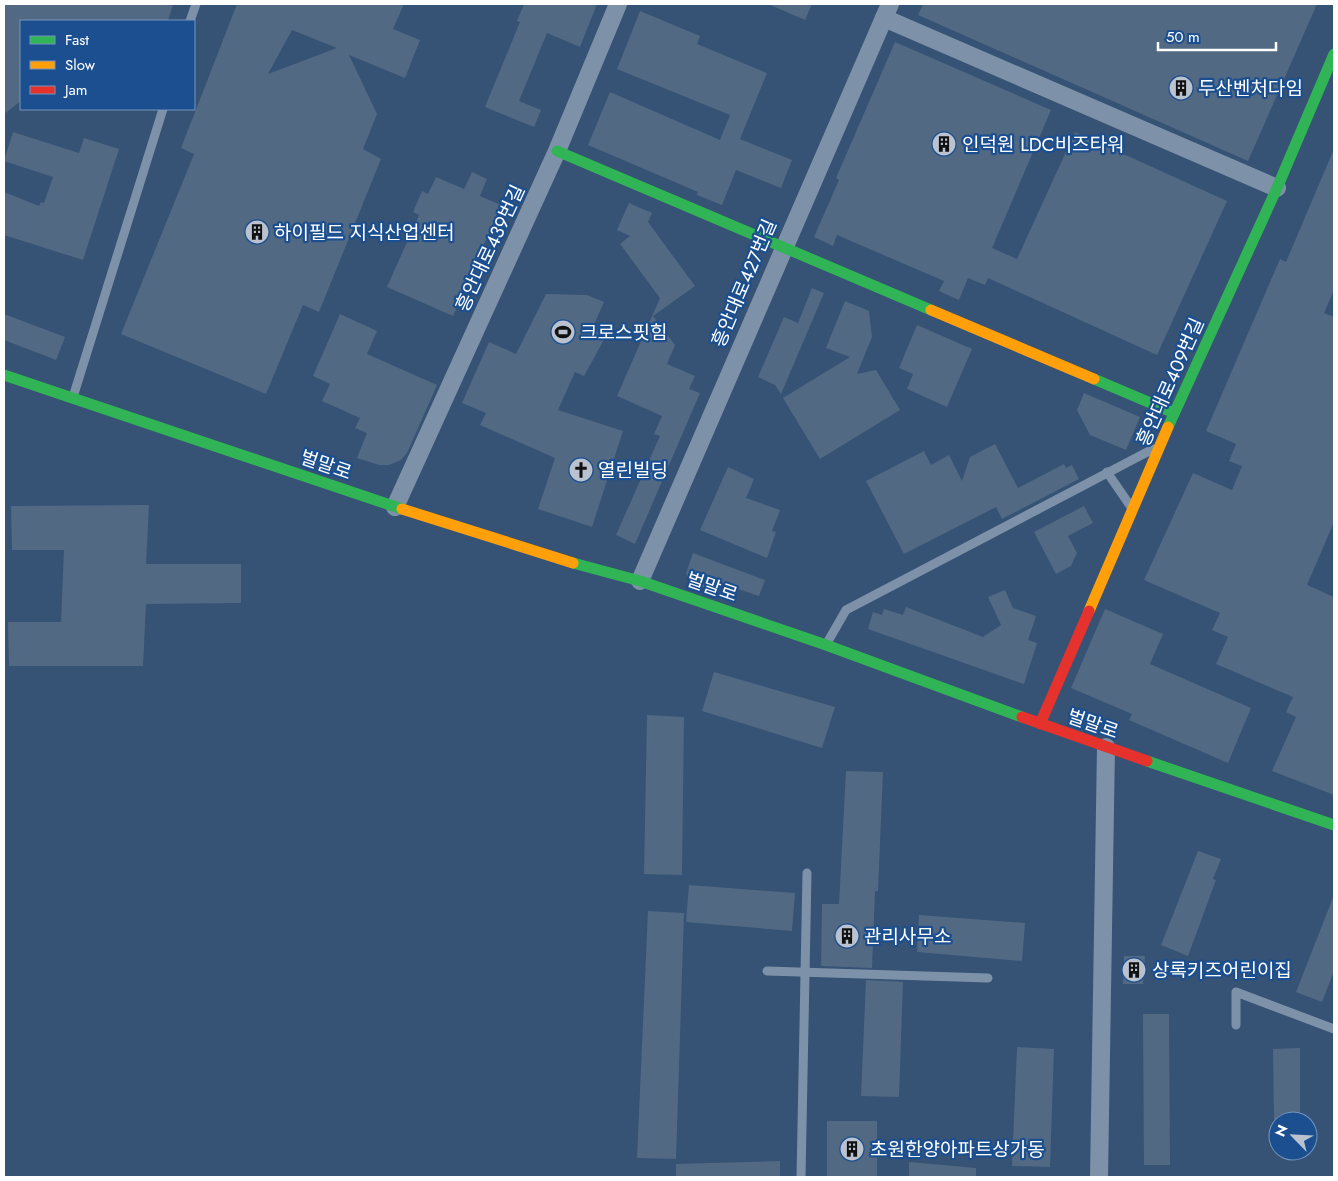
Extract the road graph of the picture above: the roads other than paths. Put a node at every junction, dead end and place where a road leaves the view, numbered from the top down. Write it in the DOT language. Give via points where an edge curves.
graph roads {
  1 [pos="196,4"];
  2 [pos="618,4"];
  3 [pos="887,11"];
  4 [pos="190,20"];
  5 [pos="1334,54"];
  6 [pos="163,110"];
  7 [pos="557,151"];
  8 [pos="1277,188"];
  9 [pos="783,247"];
  10 [pos="4,375"];
  11 [pos="73,398"];
  12 [pos="1174,413"];
  13 [pos="1160,445"];
  14 [pos="1107,472"];
  15 [pos="395,507"];
  16 [pos="1132,509"];
  17 [pos="640,581"];
  18 [pos="826,645"];
  19 [pos="1040,724"];
  20 [pos="1106,747"];
  21 [pos="1334,825"];
  22 [pos="807,873"];
  23 [pos="767,971"];
  24 [pos="804,972"];
  25 [pos="988,978"];
  26 [pos="1236,1025"];
  27 [pos="1334,1029"];
  28 [pos="801,1177"];
  29 [pos="1098,1177"];
  1 -- 4 [label="lane"];
  2 -- 7 [label="street, 흥안대로439번길"];
  3 -- 8 [label="street"];
  3 -- 9 [label="street, 흥안대로427번길"];
  5 -- 8 [label="street, 흥안대로409번길"];
  6 -- 11 [label="lane"];
  7 -- 9 [label="street"];
  7 -- 15 [label="street, 흥안대로439번길"];
  8 -- 12 [label="street, 흥안대로409번길"];
  9 -- 12 [label="street"];
  9 -- 17 [label="street, 흥안대로427번길"];
  10 -- 11 [label="street, 벌말로"];
  11 -- 15 [label="street, 벌말로"];
  12 -- 13 [label="street, 흥안대로409번길"];
  13 -- 14 [label="lane"];
  13 -- 16 [label="street, 흥안대로409번길"];
  14 -- 16 [label="lane"];
  14 -- 18 [label="lane" via="846,610"];
  15 -- 17 [label="street, 벌말로"];
  16 -- 19 [label="street, 흥안대로409번길"];
  17 -- 18 [label="street, 벌말로"];
  18 -- 19 [label="street, 벌말로"];
  19 -- 20 [label="street, 벌말로"];
  20 -- 21 [label="street, 벌말로"];
  20 -- 29 [label="street"];
  22 -- 24 [label="lane"];
  23 -- 24 [label="lane"];
  24 -- 25 [label="lane"];
  24 -- 28 [label="lane"];
  26 -- 27 [label="lane" via="1236,992"];
}
